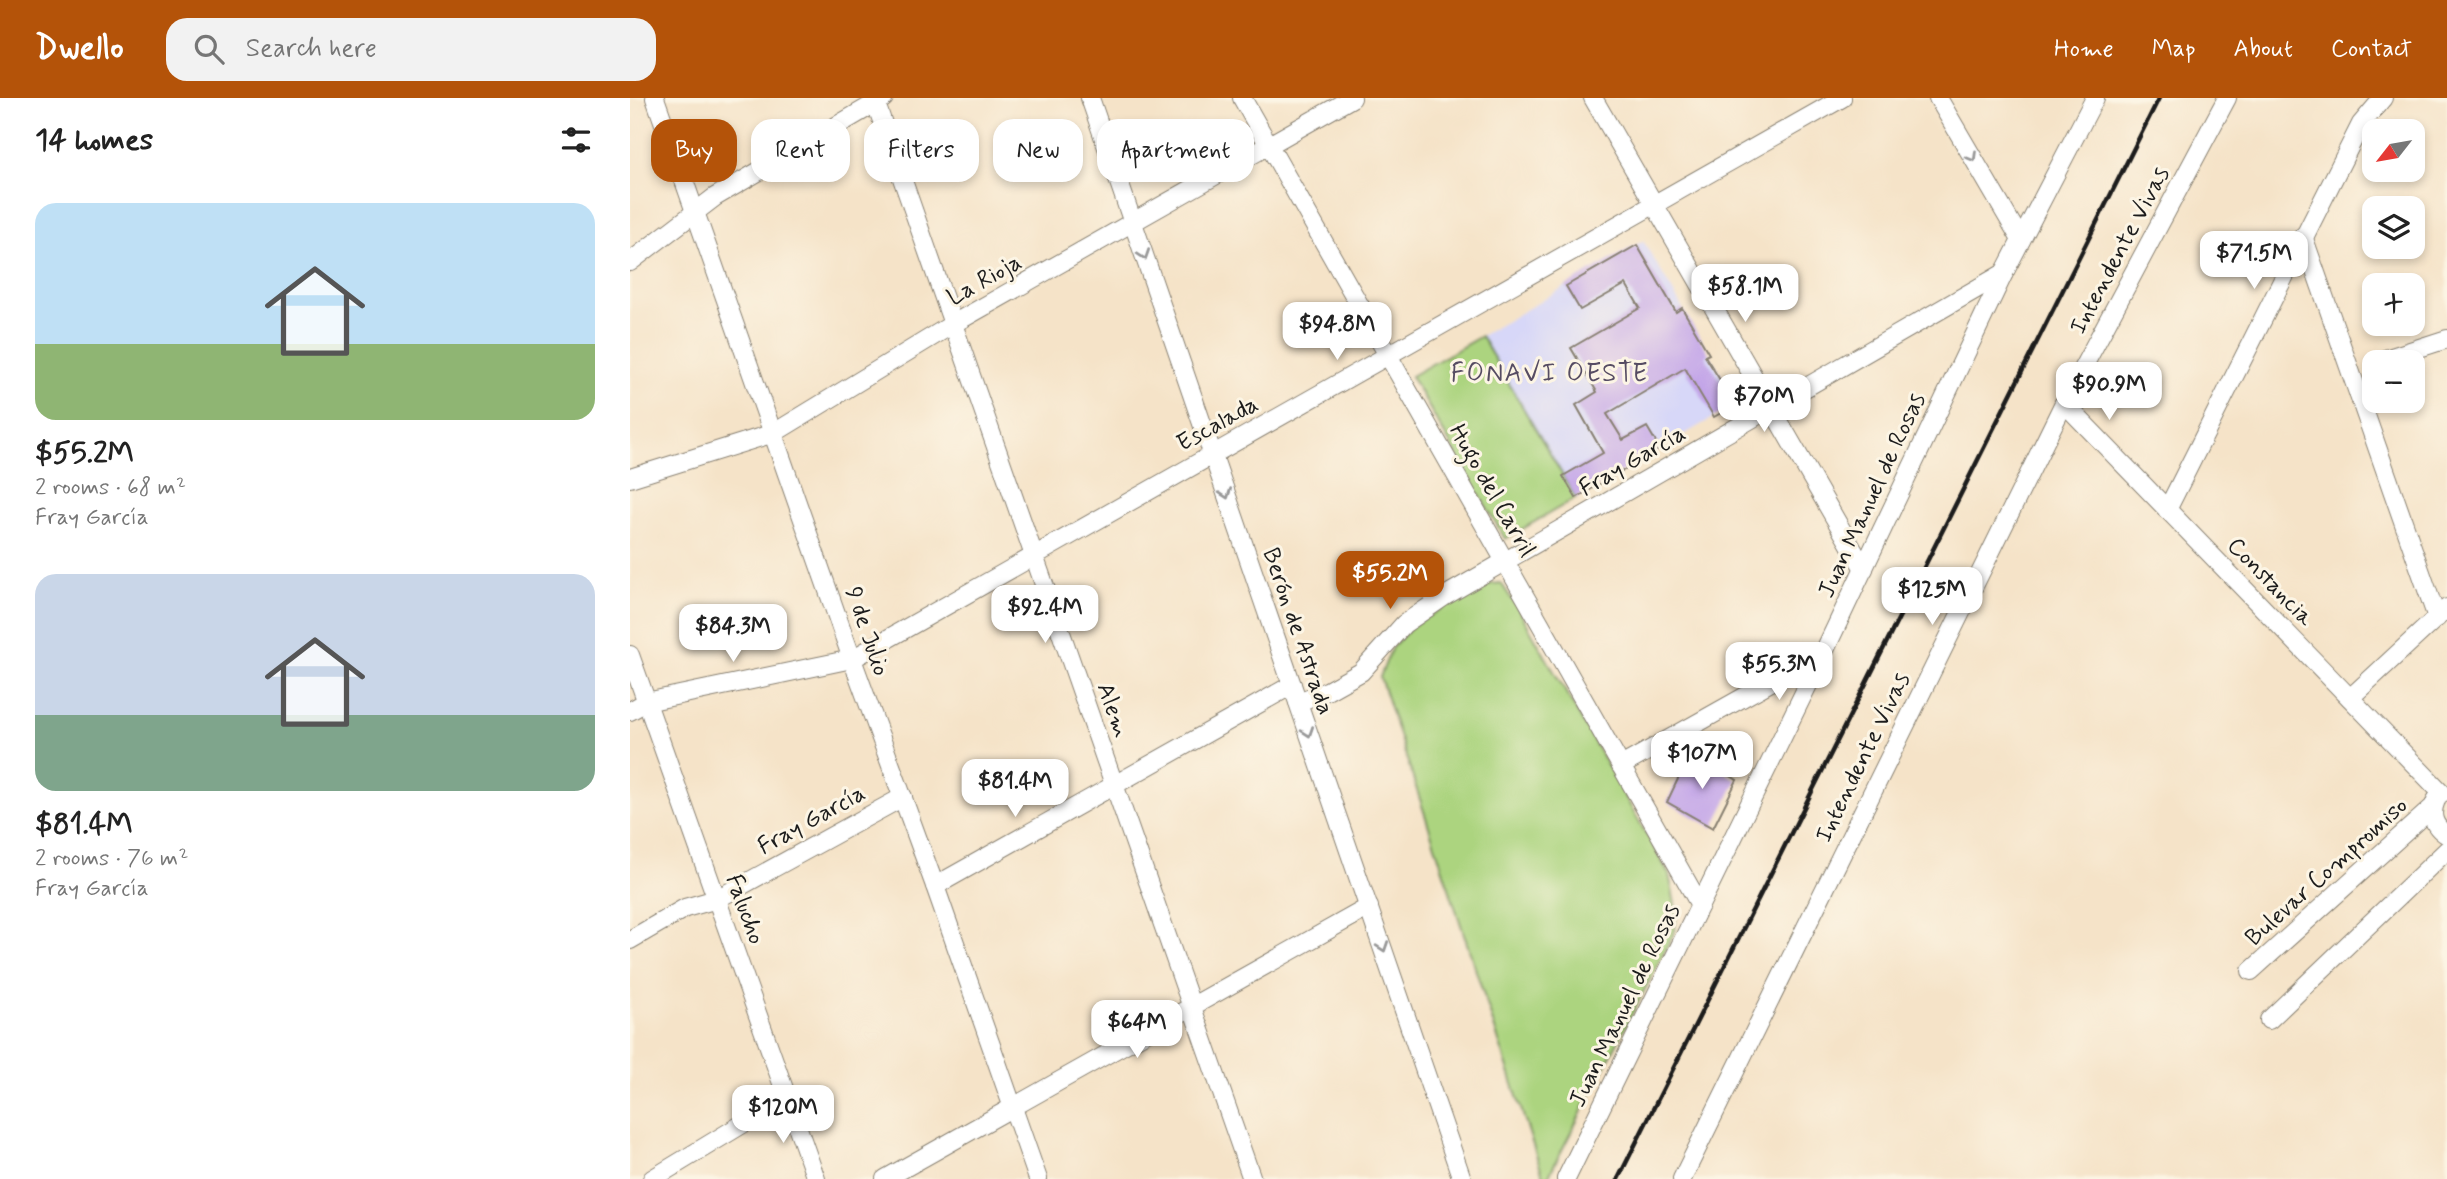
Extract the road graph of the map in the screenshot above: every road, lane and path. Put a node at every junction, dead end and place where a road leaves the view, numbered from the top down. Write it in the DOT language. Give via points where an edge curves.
graph roads {
  1 [pos="655,98"];
  2 [pos="1090,98"];
  3 [pos="1242,98"];
  4 [pos="1352,98"];
  5 [pos="1593,98"];
  6 [pos="1842,98"];
  7 [pos="1938,98"];
  8 [pos="2095,98"];
  9 [pos="2227,98"];
  10 [pos="2383,98"];
  11 [pos="878,100"];
  12 [pos="1269,145"];
  13 [pos="1654,204"];
  14 [pos="695,211"];
  15 [pos="1133,223"];
  16 [pos="2303,236"];
  17 [pos="2021,240"];
  18 [pos="630,262"];
  19 [pos="2004,274"];
  20 [pos="953,324"];
  21 [pos="2447,339"];
  22 [pos="2414,350"];
  23 [pos="1388,355"];
  24 [pos="2362,367"];
  25 [pos="2350,371"];
  26 [pos="2064,404"];
  27 [pos="1771,408"];
  28 [pos="774,433"];
  29 [pos="1213,454"];
  30 [pos="630,478"];
  31 [pos="2167,510"];
  32 [pos="1034,555"];
  33 [pos="1505,562"];
  34 [pos="1864,569"];
  35 [pos="2442,613"];
  36 [pos="1825,652"];
  37 [pos="630,655"];
  38 [pos="852,659"];
  39 [pos="1295,694"];
  40 [pos="2350,698"];
  41 [pos="638,706"];
  42 [pos="1621,766"];
  43 [pos="1114,785"];
  44 [pos="903,797"];
  45 [pos="2441,797"];
  46 [pos="2447,835"];
  47 [pos="2447,850"];
  48 [pos="935,886"];
  49 [pos="717,899"];
  50 [pos="1700,905"];
  51 [pos="1369,907"];
  52 [pos="630,940"];
  53 [pos="2251,971"];
  54 [pos="1191,1007"];
  55 [pos="2269,1020"];
  56 [pos="787,1097"];
  57 [pos="1014,1107"];
  58 [pos="652,1179"];
  59 [pos="816,1179"];
  60 [pos="885,1179"];
  61 [pos="1038,1179"];
  62 [pos="1252,1179"];
  63 [pos="1462,1179"];
  64 [pos="1566,1179"];
  65 [pos="1682,1179"];
  1 -- 14 [label="street, 9 de Julio"];
  2 -- 15 [label="street, Berón de Astrada"];
  3 -- 12 [label="street, Hugo del Carril"];
  4 -- 12 [label="street, La Rioja"];
  5 -- 13 [label="street"];
  6 -- 13 [label="street, Escalada"];
  7 -- 17 [label="street, one-way"];
  8 -- 17 [label="street, Juan Manuel de Rosas"];
  9 -- 26 [label="street, Intendente Vivas"];
  10 -- 16 [label="street" via="2361,124"];
  11 -- 14 [label="street"];
  11 -- 20 [label="street, Alem"];
  12 -- 15 [label="street, La Rioja"];
  12 -- 23 [label="street, Hugo del Carril"];
  13 -- 23 [label="street, Escalada"];
  13 -- 27 [label="street"];
  14 -- 18 [label="street"];
  14 -- 28 [label="street, 9 de Julio"];
  15 -- 20 [label="street, La Rioja"];
  15 -- 29 [label="street, Berón de Astrada, one-way"];
  16 -- 25 [label="street"];
  16 -- 31 [label="street"];
  17 -- 19 [label="street, Juan Manuel de Rosas"];
  19 -- 27 [label="street, Fray García"];
  19 -- 34 [label="street, Juan Manuel de Rosas"];
  20 -- 28 [label="street, La Rioja"];
  20 -- 32 [label="street, Alem"];
  21 -- 22 [label="street"];
  23 -- 29 [label="street, Escalada"];
  23 -- 33 [label="street, Hugo del Carril"];
  24 -- 25 [label="street"];
  25 -- 35 [label="street"];
  26 -- 31 [label="street, Constancia"];
  26 -- 65 [label="street, Intendente Vivas"];
  27 -- 33 [label="street, Fray García"];
  27 -- 34 [label="street"];
  28 -- 30 [label="street, La Rioja"];
  28 -- 38 [label="street, 9 de Julio"];
  29 -- 32 [label="street, Escalada"];
  29 -- 39 [label="street, Berón de Astrada, one-way"];
  31 -- 40 [label="street, Constancia"];
  32 -- 38 [label="street, Escalada"];
  32 -- 43 [label="street, Alem"];
  33 -- 39 [label="street, Fray García" via="1404,624 1361,671 1327,691"];
  33 -- 42 [label="street, Hugo del Carril"];
  34 -- 36 [label="street, Juan Manuel de Rosas"];
  35 -- 40 [label="street"];
  36 -- 42 [label="street"];
  36 -- 50 [label="street, Juan Manuel de Rosas"];
  37 -- 41 [label="street, Falucho"];
  38 -- 41 [label="street, Escalada"];
  38 -- 44 [label="street, 9 de Julio"];
  39 -- 43 [label="street, Fray García"];
  39 -- 51 [label="street, Berón de Astrada, one-way"];
  40 -- 45 [label="street, Constancia"];
  41 -- 49 [label="street, Falucho"];
  42 -- 50 [label="street, Hugo del Carril"];
  43 -- 48 [label="street, Fray García"];
  43 -- 54 [label="street, Alem"];
  44 -- 48 [label="street, 9 de Julio"];
  44 -- 49 [label="street, Fray García"];
  45 -- 46 [label="street, Constancia" via="2434,823"];
  45 -- 53 [label="street, Bulevar Compromiso"];
  47 -- 55 [label="street"];
  48 -- 57 [label="street, 9 de Julio"];
  49 -- 52 [label="street, Fray García" via="685,908"];
  49 -- 56 [label="street, Falucho"];
  50 -- 64 [label="street, Juan Manuel de Rosas"];
  51 -- 54 [label="street"];
  51 -- 63 [label="street, Berón de Astrada, one-way"];
  54 -- 57 [label="street"];
  54 -- 62 [label="street, Alem"];
  56 -- 58 [label="street"];
  56 -- 59 [label="street, Falucho"];
  57 -- 60 [label="street"];
  57 -- 61 [label="street, 9 de Julio"];
}
